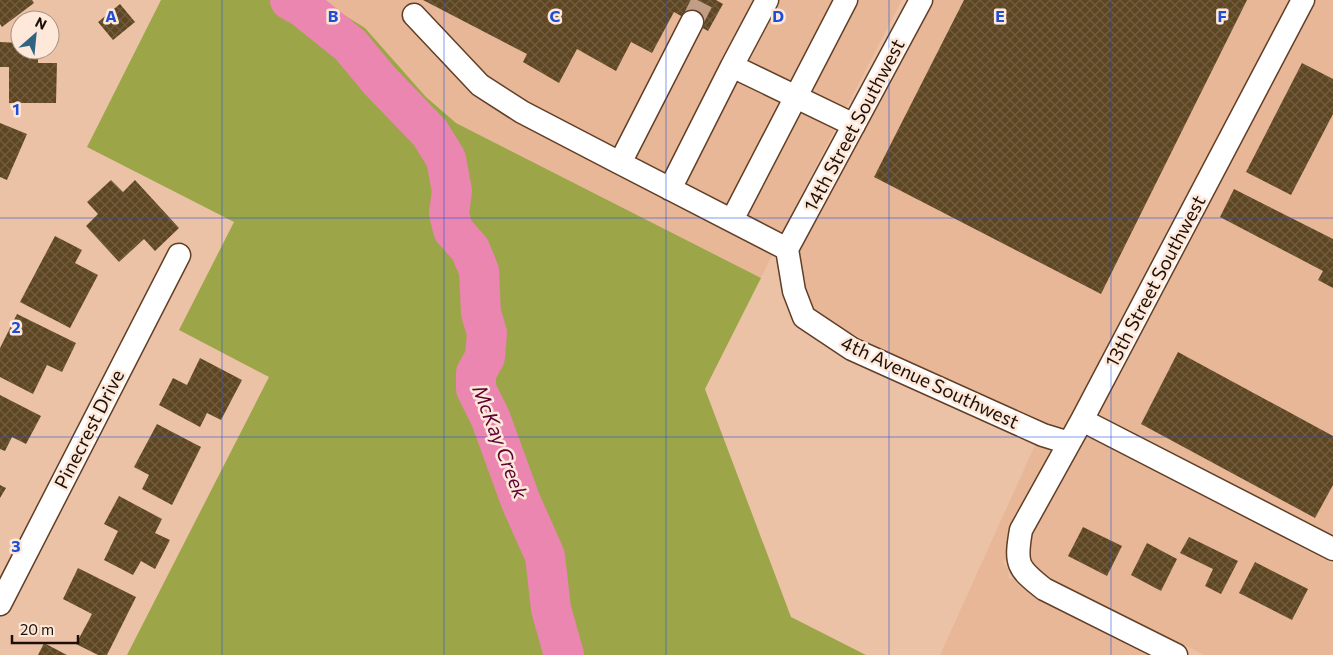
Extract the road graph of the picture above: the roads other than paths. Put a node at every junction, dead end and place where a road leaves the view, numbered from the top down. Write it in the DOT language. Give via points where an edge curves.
graph roads {
  1 [pos="766,0"];
  2 [pos="846,0"];
  3 [pos="920,0"];
  4 [pos="1303,0"];
  5 [pos="414,15"];
  6 [pos="692,22"];
  7 [pos="732,66"];
  8 [pos="796,96"];
  9 [pos="854,126"];
  10 [pos="620,163"];
  11 [pos="670,189"];
  12 [pos="732,220"];
  13 [pos="787,249"];
  14 [pos="179,255"];
  15 [pos="1082,420"];
  16 [pos="1069,443"];
  17 [pos="1333,549"];
  18 [pos="0,604"];
  19 [pos="1176,655"];
  1 -- 7 [label="street"];
  2 -- 8 [label="street"];
  3 -- 9 [label="street, 14th Street Southwest"];
  4 -- 15 [label="street, 13th Street Southwest"];
  5 -- 10 [label="street" via="480,85 522,112"];
  6 -- 10 [label="street"];
  7 -- 8 [label="street"];
  7 -- 11 [label="street"];
  8 -- 9 [label="street"];
  8 -- 12 [label="street"];
  9 -- 13 [label="street, 14th Street Southwest"];
  10 -- 11 [label="street"];
  11 -- 12 [label="street"];
  12 -- 13 [label="street"];
  13 -- 16 [label="street, 4th Avenue Southwest" via="794,291 804,317 852,349 1043,435"];
  14 -- 18 [label="street, Pinecrest Drive"];
  15 -- 16 [label="street, 13th Street Southwest"];
  15 -- 17 [label="street"];
  16 -- 19 [label="street, 13th Street Southwest" via="1021,530 1019,564 1026,575 1044,589"];
}
